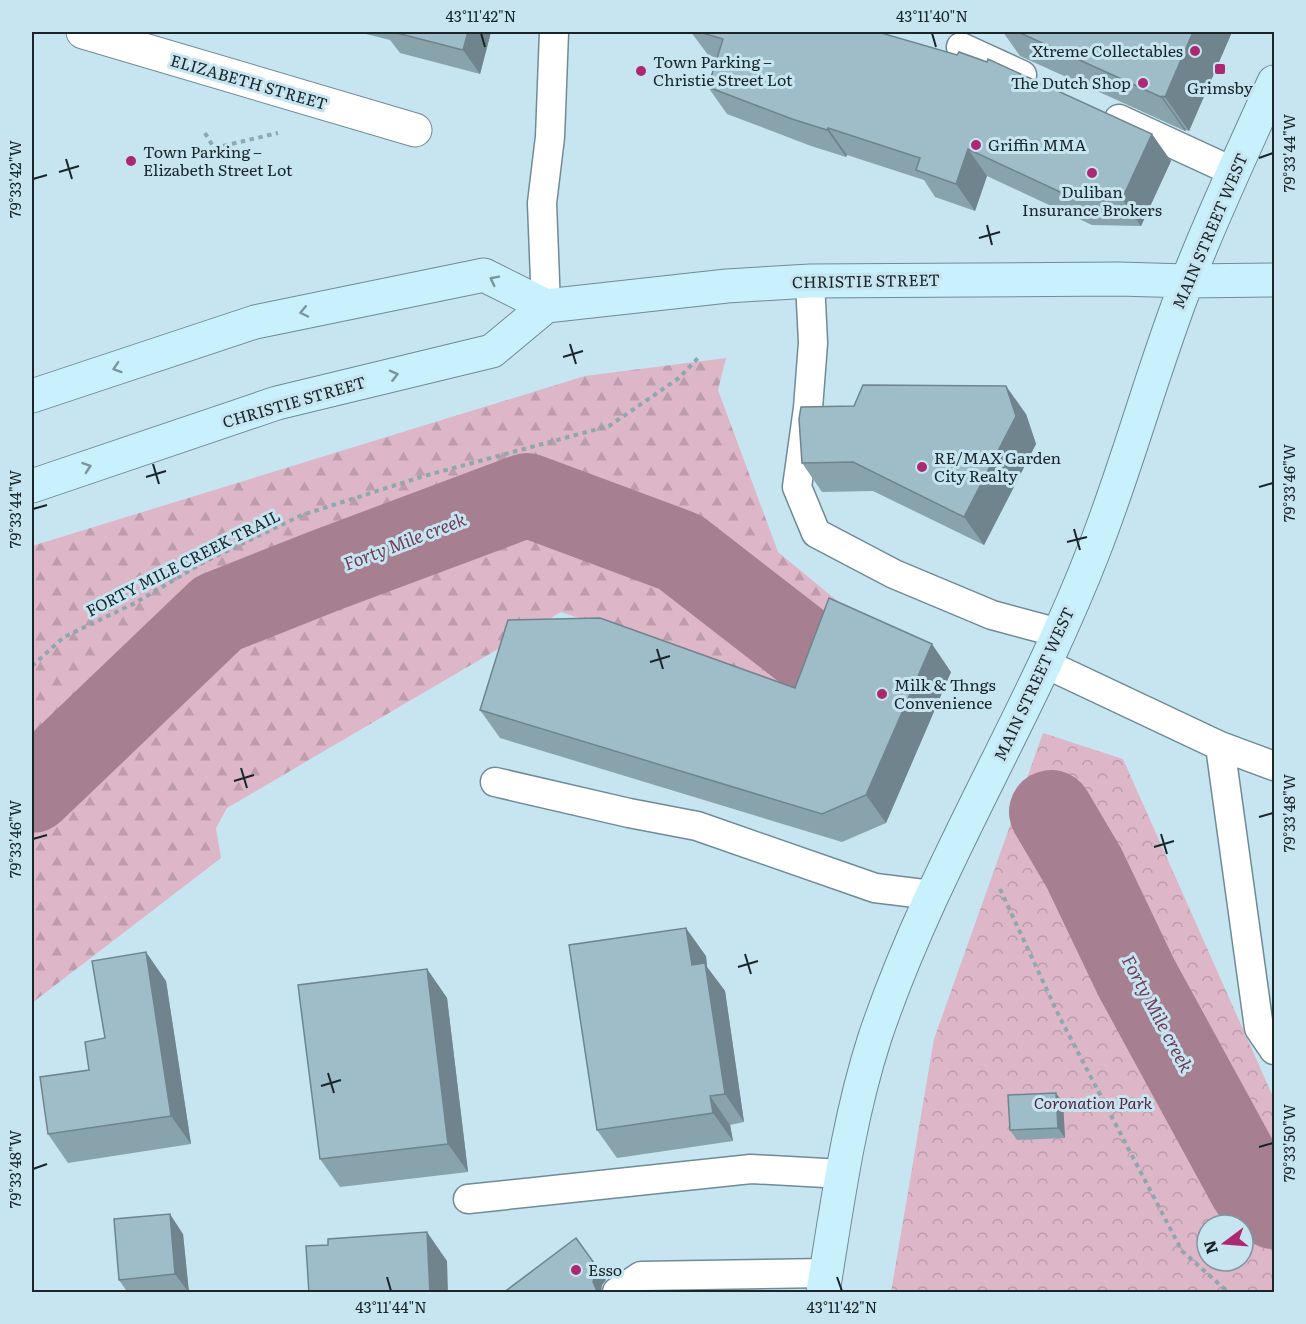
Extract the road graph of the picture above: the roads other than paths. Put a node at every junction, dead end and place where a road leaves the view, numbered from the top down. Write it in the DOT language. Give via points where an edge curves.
graph roads {
  1 [pos="83,32"];
  2 [pos="554,32"];
  3 [pos="961,47"];
  4 [pos="1275,82"];
  5 [pos="1045,86"];
  6 [pos="1098,110"];
  7 [pos="415,130"];
  8 [pos="1234,172"];
  9 [pos="1275,280"];
  10 [pos="810,281"];
  11 [pos="1187,281"];
  12 [pos="546,306"];
  13 [pos="32,396"];
  14 [pos="32,486"];
  15 [pos="1059,633"];
  16 [pos="1046,664"];
  17 [pos="1220,746"];
  18 [pos="1275,766"];
  19 [pos="495,782"];
  20 [pos="932,895"];
  21 [pos="1275,1050"];
  22 [pos="843,1174"];
  23 [pos="468,1199"];
  24 [pos="825,1283"];
  25 [pos="617,1293"];
  1 -- 7 [label="street, ELIZABETH STREET"];
  2 -- 12 [label="lane" via="550,137 542,203"];
  3 -- 5 [label="lane"];
  4 -- 8 [label="main road, MAIN STREET WEST"];
  6 -- 8 [label="lane"];
  8 -- 11 [label="main road, MAIN STREET WEST"];
  9 -- 11 [label="main road, CHRISTIE STREET"];
  10 -- 11 [label="main road, CHRISTIE STREET"];
  10 -- 12 [label="main road, CHRISTIE STREET"];
  10 -- 15 [label="lane" via="813,343 797,488 816,533 894,574 982,610"];
  11 -- 15 [label="main road, MAIN STREET WEST" via="1095,549"];
  12 -- 13 [label="main road, one-way" via="484,275 255,322"];
  14 -- 12 [label="main road, CHRISTIE STREET, one-way" via="277,403 492,351"];
  15 -- 16 [label="main road, MAIN STREET WEST"];
  16 -- 17 [label="lane"];
  16 -- 20 [label="main road, MAIN STREET WEST"];
  17 -- 18 [label="lane"];
  17 -- 21 [label="lane" via="1259,1028"];
  19 -- 20 [label="lane" via="697,825 875,888"];
  20 -- 22 [label="main road, MAIN STREET WEST" via="875,1038"];
  22 -- 23 [label="lane" via="751,1169"];
  22 -- 24 [label="main road, MAIN STREET WEST"];
  24 -- 25 [label="lane" via="641,1276"];
}
